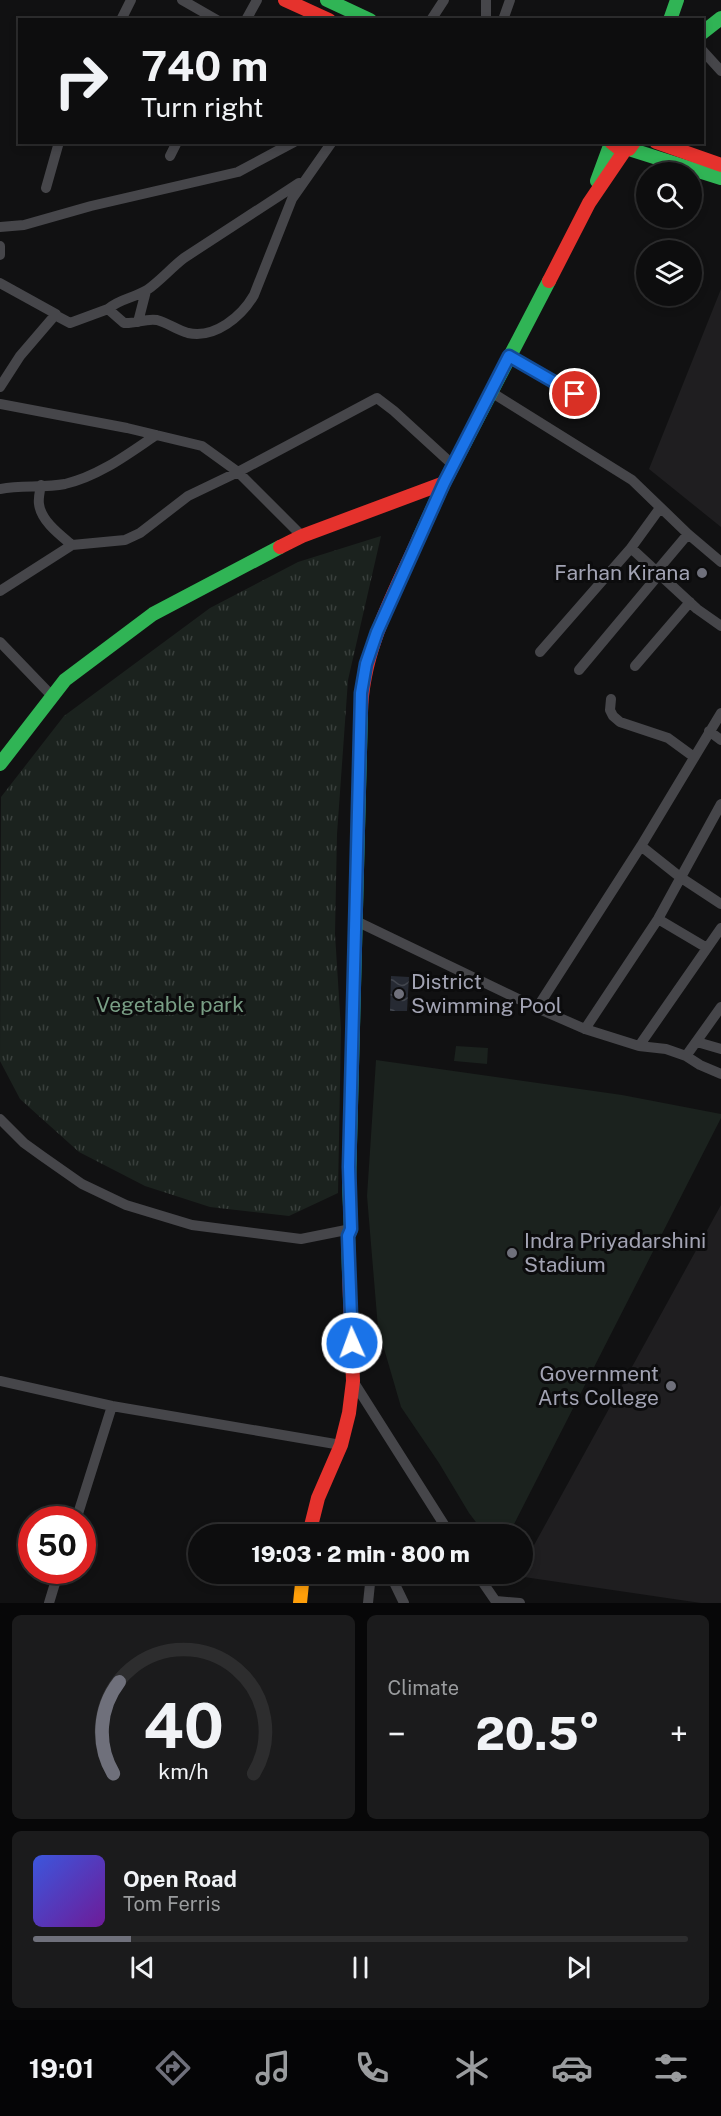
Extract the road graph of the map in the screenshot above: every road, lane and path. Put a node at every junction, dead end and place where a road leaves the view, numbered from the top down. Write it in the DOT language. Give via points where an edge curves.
graph roads {
  1 [pos="131,0"];
  2 [pos="182,0"];
  3 [pos="257,0"];
  4 [pos="285,0"];
  5 [pos="444,0"];
  6 [pos="486,0"];
  7 [pos="510,0"];
  8 [pos="677,0"];
  9 [pos="335,1"];
  10 [pos="197,9"];
  11 [pos="122,18"];
  12 [pos="193,18"];
  13 [pos="213,18"];
  14 [pos="247,18"];
  15 [pos="325,18"];
  16 [pos="366,18"];
  17 [pos="432,18"];
  18 [pos="486,18"];
  19 [pos="503,18"];
  20 [pos="671,18"];
  21 [pos="721,18"];
  22 [pos="704,31"];
  23 [pos="704,52"];
  24 [pos="721,71"];
  25 [pos="58,144"];
  26 [pos="176,144"];
  27 [pos="290,144"];
  28 [pos="331,144"];
  29 [pos="611,144"];
  30 [pos="612,144"];
  31 [pos="662,144"];
  32 [pos="629,147"];
  33 [pos="170,156"];
  34 [pos="721,165"];
  35 [pos="721,178"];
  36 [pos="305,179"];
  37 [pos="46,188"];
  38 [pos="588,204"];
  39 [pos="0,227"];
  40 [pos="0,246"];
  41 [pos="0,255"];
  42 [pos="0,283"];
  43 [pos="146,291"];
  44 [pos="142,304"];
  45 [pos="108,309"];
  46 [pos="55,315"];
  47 [pos="154,320"];
  48 [pos="138,322"];
  49 [pos="509,356"];
  50 [pos="0,387"];
  51 [pos="491,392"];
  52 [pos="575,394"];
  53 [pos="0,404"];
  54 [pos="156,435"];
  55 [pos="453,465"];
  56 [pos="238,472"];
  57 [pos="444,483"];
  58 [pos="41,485"];
  59 [pos="0,489"];
  60 [pos="660,508"];
  61 [pos="688,534"];
  62 [pos="302,536"];
  63 [pos="72,545"];
  64 [pos="631,548"];
  65 [pos="721,562"];
  66 [pos="656,572"];
  67 [pos="0,591"];
  68 [pos="690,602"];
  69 [pos="721,626"];
  70 [pos="0,642"];
  71 [pos="540,652"];
  72 [pos="635,666"];
  73 [pos="579,670"];
  74 [pos="51,696"];
  75 [pos="611,699"];
  76 [pos="721,713"];
  77 [pos="709,731"];
  78 [pos="721,740"];
  79 [pos="694,757"];
  80 [pos="0,764"];
  81 [pos="721,804"];
  82 [pos="641,846"];
  83 [pos="680,878"];
  84 [pos="721,904"];
  85 [pos="658,919"];
  86 [pos="356,921"];
  87 [pos="721,928"];
  88 [pos="707,948"];
  89 [pos="721,1007"];
  90 [pos="537,1008"];
  91 [pos="585,1029"];
  92 [pos="696,1042"];
  93 [pos="639,1046"];
  94 [pos="721,1049"];
  95 [pos="686,1056"];
  96 [pos="721,1074"];
  97 [pos="0,1119"];
  98 [pos="351,1229"];
  99 [pos="0,1381"];
  100 [pos="353,1381"];
  101 [pos="112,1406"];
  102 [pos="341,1445"];
  103 [pos="80,1506"];
  104 [pos="312,1524"];
  105 [pos="444,1524"];
  106 [pos="55,1584"];
  107 [pos="302,1584"];
  108 [pos="370,1584"];
  109 [pos="395,1584"];
  110 [pos="484,1584"];
  111 [pos="496,1602"];
  112 [pos="49,1603"];
  113 [pos="300,1603"];
  114 [pos="368,1603"];
  115 [pos="405,1603"];
  116 [pos="520,1603"];
  1 -- 11 [label="street"];
  2 -- 10 [label="street"];
  3 -- 14 [label="street"];
  4 -- 15 [label="main road"];
  5 -- 17 [label="street"];
  6 -- 18 [label="street"];
  7 -- 19 [label="street"];
  8 -- 20 [label="main road"];
  9 -- 16 [label="main road"];
  10 -- 12 [label="street"];
  10 -- 13 [label="street"];
  21 -- 22 [label="main road"];
  23 -- 24 [label="street"];
  25 -- 37 [label="street"];
  26 -- 33 [label="street"];
  27 -- 39 [label="street" via="238,172 24,225"];
  28 -- 36 [label="street"];
  29 -- 38 [label="main road"];
  30 -- 32 [label="main road" via="617,149"];
  31 -- 34 [label="main road"];
  32 -- 35 [label="main road"];
  32 -- 38 [label="main road"];
  36 -- 43 [label="street" via="184,258"];
  36 -- 47 [label="street" via="292,199 246,307 216,329 194,334"];
  38 -- 49 [label="main road"];
  40 -- 41 [label="street"];
  42 -- 46 [label="street"];
  43 -- 44 [label="street"];
  43 -- 45 [label="street"];
  44 -- 47 [label="street"];
  44 -- 48 [label="street"];
  45 -- 46 [label="street" via="70,323"];
  45 -- 48 [label="street" via="124,323"];
  46 -- 50 [label="street"];
  47 -- 48 [label="street"];
  49 -- 51 [label="main road"];
  49 -- 52 [label="street"];
  51 -- 55 [label="main road"];
  51 -- 60 [label="street" via="632,480"];
  53 -- 54 [label="street"];
  54 -- 56 [label="street" via="202,446"];
  54 -- 58 [label="street" via="97,472 64,484"];
  55 -- 56 [label="street" via="377,398"];
  55 -- 57 [label="main road"];
  56 -- 62 [label="street"];
  56 -- 63 [label="street" via="188,496 125,540"];
  57 -- 62 [label="main road"];
  57 -- 86 [label="main road" via="366,664 361,693"];
  58 -- 59 [label="street"];
  58 -- 63 [label="street" via="41,513"];
  60 -- 61 [label="street"];
  60 -- 64 [label="street"];
  61 -- 65 [label="street"];
  61 -- 66 [label="street"];
  62 -- 74 [label="main road" via="153,614 65,680"];
  63 -- 67 [label="street"];
  64 -- 66 [label="street"];
  64 -- 71 [label="street"];
  66 -- 68 [label="street"];
  66 -- 73 [label="street" via="656,578"];
  68 -- 69 [label="street"];
  68 -- 72 [label="street"];
  70 -- 74 [label="street"];
  74 -- 80 [label="main road"];
  75 -- 79 [label="street" via="610,710 620,722 668,738"];
  76 -- 77 [label="street"];
  77 -- 78 [label="street"];
  77 -- 79 [label="street"];
  79 -- 82 [label="street"];
  81 -- 83 [label="street"];
  82 -- 83 [label="street"];
  82 -- 90 [label="street"];
  83 -- 84 [label="street"];
  83 -- 85 [label="street"];
  85 -- 88 [label="street"];
  85 -- 91 [label="street"];
  86 -- 90 [label="street"];
  86 -- 98 [label="main road"];
  87 -- 88 [label="street"];
  88 -- 93 [label="street"];
  89 -- 92 [label="street"];
  90 -- 91 [label="street"];
  91 -- 93 [label="street"];
  92 -- 94 [label="street"];
  92 -- 95 [label="street"];
  93 -- 95 [label="street"];
  95 -- 96 [label="street"];
  97 -- 98 [label="street" via="24,1143 82,1184 126,1205 192,1225 301,1239"];
  98 -- 100 [label="main road" via="348,1236"];
  99 -- 101 [label="street"];
  100 -- 102 [label="main road"];
  100 -- 105 [label="street"];
  101 -- 102 [label="street"];
  101 -- 103 [label="street"];
  102 -- 104 [label="main road" via="318,1498"];
  106 -- 112 [label="street"];
  107 -- 113 [label="main road"];
  108 -- 114 [label="street"];
  109 -- 115 [label="street"];
  110 -- 111 [label="street"];
  111 -- 116 [label="street"];
}
